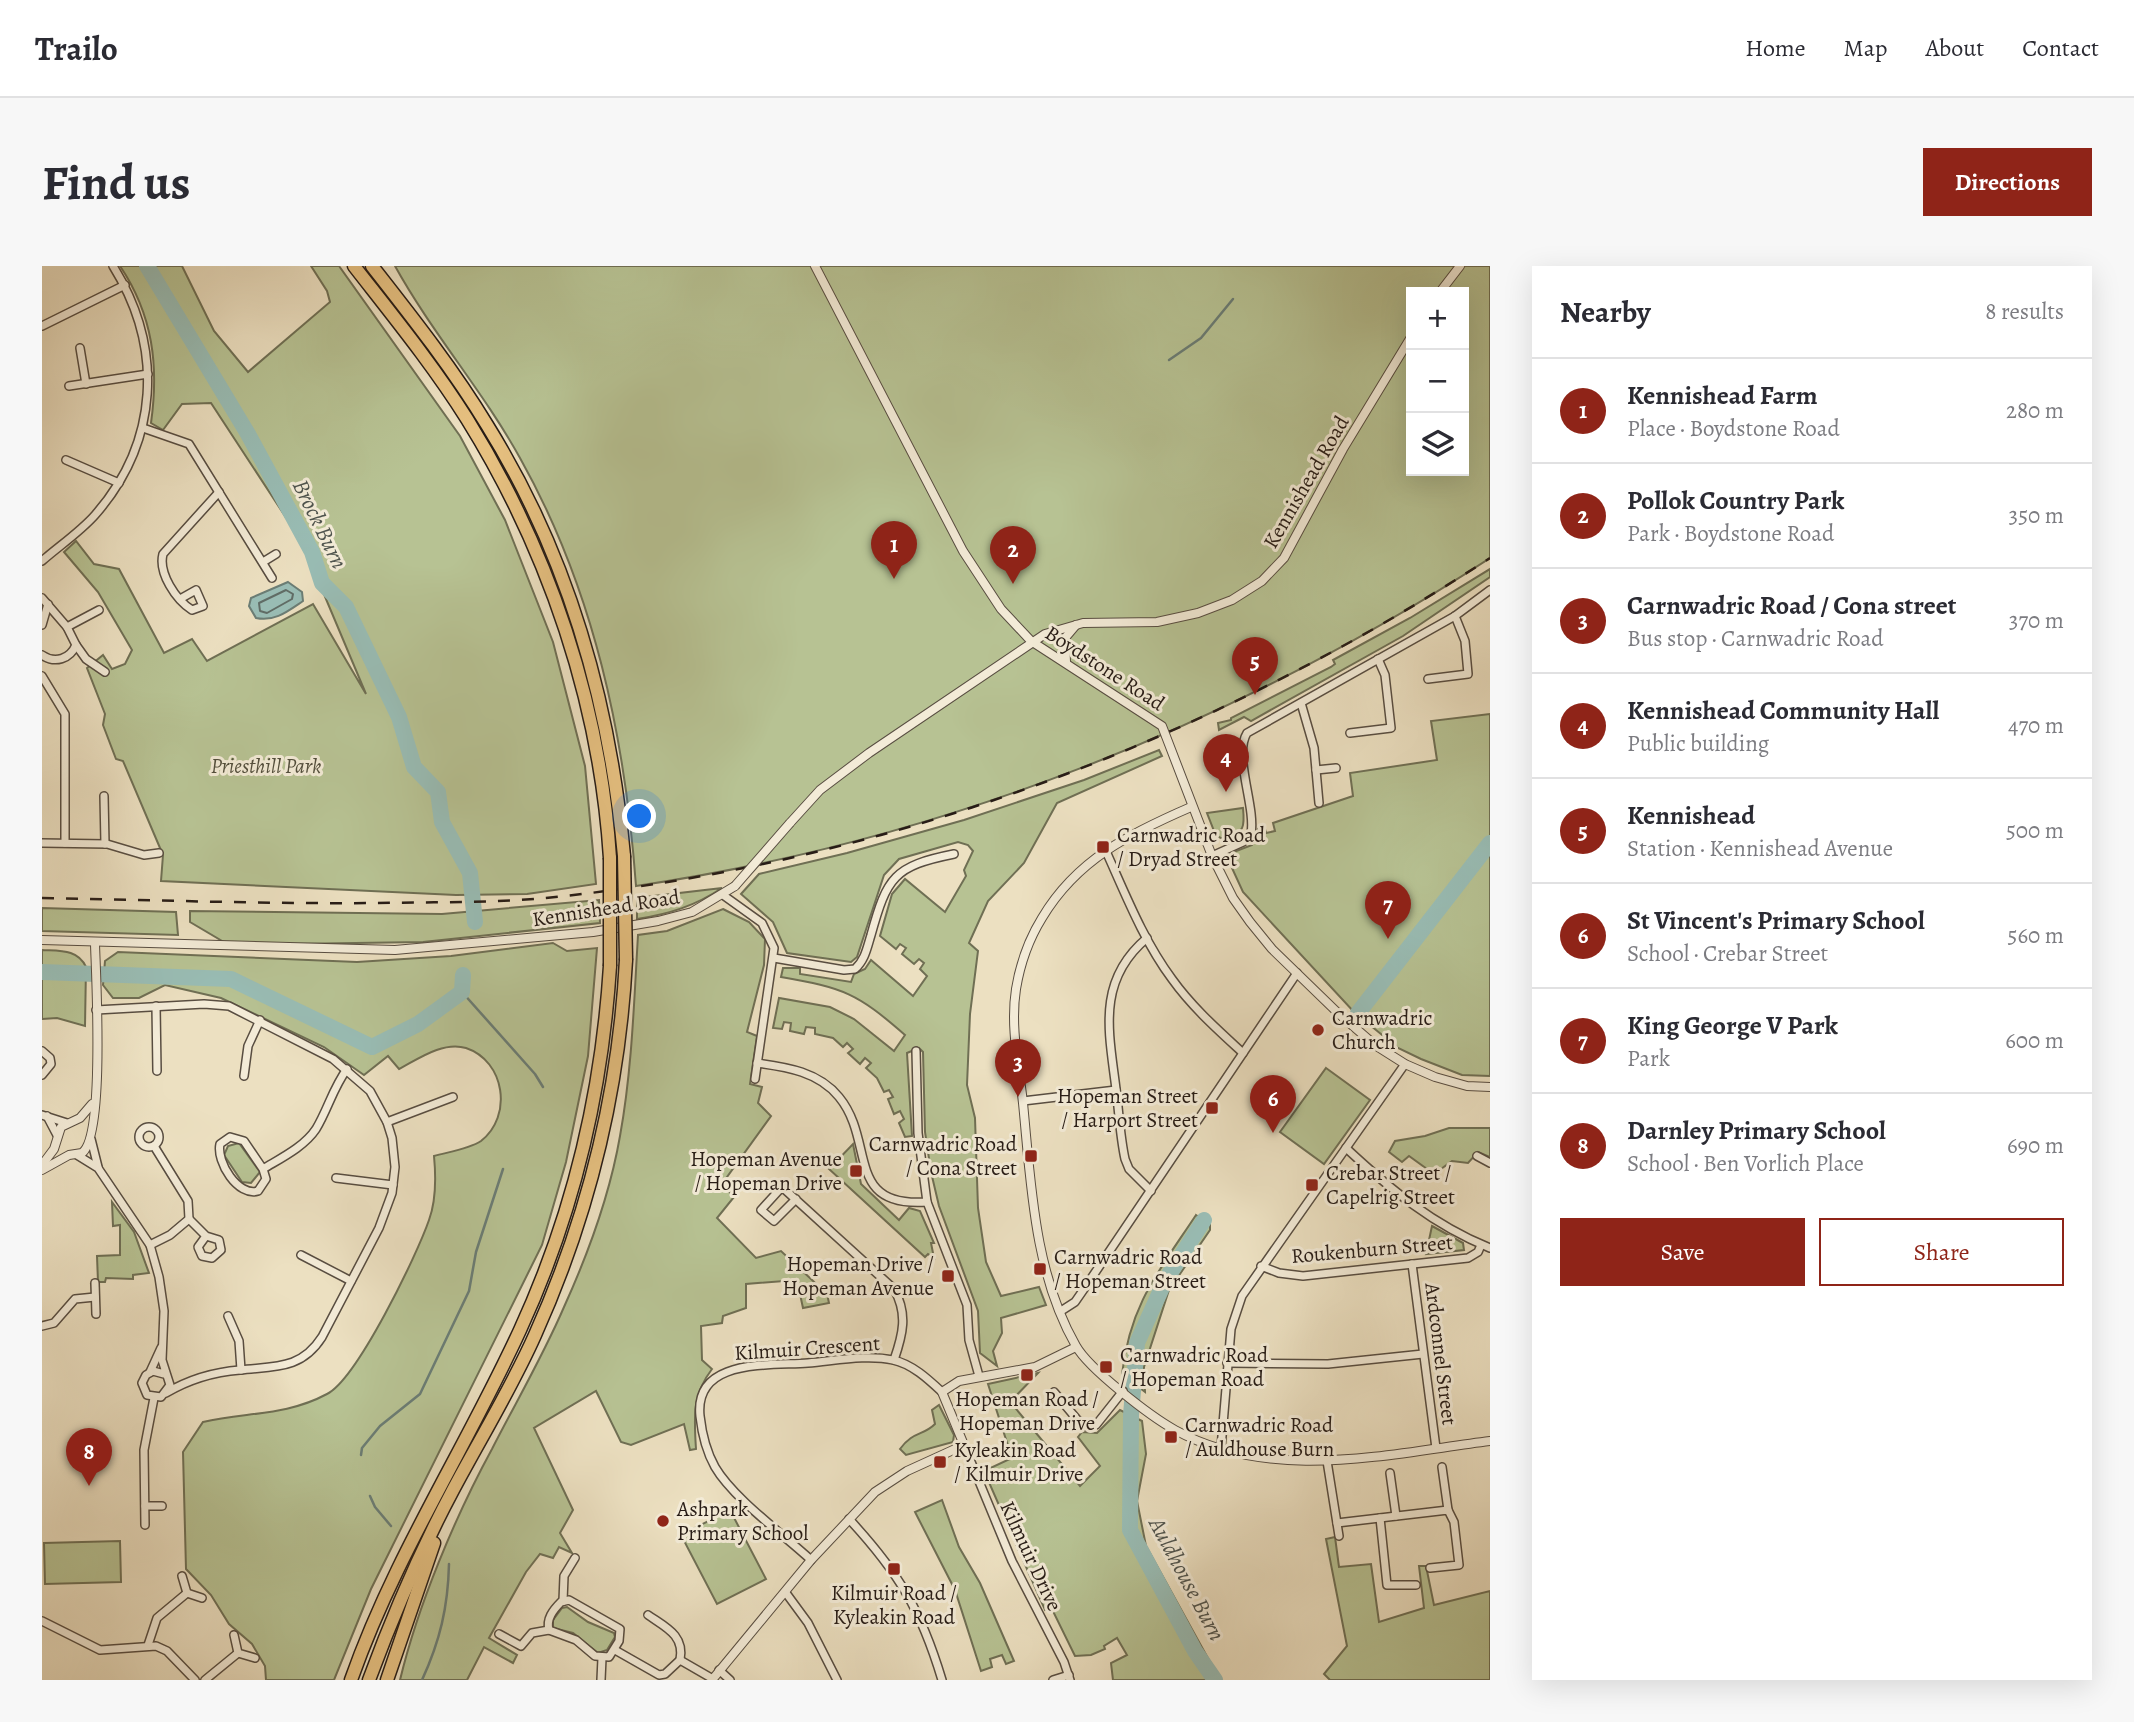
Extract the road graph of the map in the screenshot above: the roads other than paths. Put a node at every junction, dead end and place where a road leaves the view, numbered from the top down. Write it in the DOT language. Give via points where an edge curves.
graph roads {
  1 [pos="113,266"];
  2 [pos="354,266"];
  3 [pos="372,266"];
  4 [pos="815,266"];
  5 [pos="1460,266"];
  6 [pos="125,285"];
  7 [pos="1444,287"];
  8 [pos="42,326"];
  9 [pos="1406,345"];
  10 [pos="80,348"];
  11 [pos="148,374"];
  12 [pos="86,384"];
  13 [pos="69,386"];
  14 [pos="143,428"];
  15 [pos="66,460"];
  16 [pos="119,483"];
  17 [pos="219,492"];
  18 [pos="275,554"];
  19 [pos="42,561"];
  20 [pos="263,562"];
  21 [pos="272,578"];
  22 [pos="1490,590"];
  23 [pos="180,599"];
  24 [pos="45,601"];
  25 [pos="99,610"];
  26 [pos="1455,616"];
  27 [pos="42,625"];
  28 [pos="1076,625"];
  29 [pos="67,627"];
  30 [pos="1031,641"];
  31 [pos="76,645"];
  32 [pos="42,655"];
  33 [pos="1378,659"];
  34 [pos="1066,662"];
  35 [pos="105,672"];
  36 [pos="42,676"];
  37 [pos="1428,679"];
  38 [pos="1301,703"];
  39 [pos="1350,733"];
  40 [pos="1336,768"];
  41 [pos="1316,771"];
  42 [pos="104,796"];
  43 [pos="1319,803"];
  44 [pos="1191,807"];
  45 [pos="42,843"];
  46 [pos="65,843"];
  47 [pos="105,844"];
  48 [pos="1105,849"];
  49 [pos="159,853"];
  50 [pos="954,854"];
  51 [pos="1212,856"];
  52 [pos="723,895"];
  53 [pos="1147,938"];
  54 [pos="42,940"];
  55 [pos="95,943"];
  56 [pos="774,958"];
  57 [pos="1297,973"];
  58 [pos="156,1006"];
  59 [pos="96,1010"];
  60 [pos="260,1020"];
  61 [pos="42,1051"];
  62 [pos="916,1051"];
  63 [pos="1243,1053"];
  64 [pos="757,1063"];
  65 [pos="1405,1064"];
  66 [pos="347,1069"];
  67 [pos="157,1071"];
  68 [pos="42,1075"];
  69 [pos="244,1076"];
  70 [pos="755,1079"];
  71 [pos="1490,1087"];
  72 [pos="1116,1090"];
  73 [pos="453,1097"];
  74 [pos="1023,1101"];
  75 [pos="94,1102"];
  76 [pos="44,1115"];
  77 [pos="71,1122"];
  78 [pos="387,1122"];
  79 [pos="91,1136"];
  80 [pos="57,1137"];
  81 [pos="154,1146"];
  82 [pos="1346,1148"];
  83 [pos="73,1155"];
  84 [pos="1477,1156"];
  85 [pos="1490,1163"];
  86 [pos="42,1168"];
  87 [pos="98,1168"];
  88 [pos="263,1169"];
  89 [pos="337,1178"];
  90 [pos="393,1185"];
  91 [pos="1151,1191"];
  92 [pos="796,1199"];
  93 [pos="927,1202"];
  94 [pos="189,1219"];
  95 [pos="206,1236"];
  96 [pos="149,1245"];
  97 [pos="1481,1245"];
  98 [pos="1490,1248"];
  99 [pos="300,1255"];
  100 [pos="1412,1264"];
  101 [pos="1261,1266"];
  102 [pos="351,1281"];
  103 [pos="95,1283"];
  104 [pos="95,1297"];
  105 [pos="1061,1311"];
  106 [pos="96,1314"];
  107 [pos="228,1316"];
  108 [pos="42,1326"];
  109 [pos="161,1348"];
  110 [pos="1076,1348"];
  111 [pos="1423,1354"];
  112 [pos="894,1360"];
  113 [pos="1227,1363"];
  114 [pos="241,1370"];
  115 [pos="150,1372"];
  116 [pos="166,1376"];
  117 [pos="979,1376"];
  118 [pos="185,1382"];
  119 [pos="1123,1391"];
  120 [pos="942,1392"];
  121 [pos="1054,1392"];
  122 [pos="166,1393"];
  123 [pos="154,1398"];
  124 [pos="1062,1400"];
  125 [pos="1053,1408"];
  126 [pos="1490,1441"];
  127 [pos="964,1445"];
  128 [pos="1221,1448"];
  129 [pos="1436,1448"];
  130 [pos="1327,1461"];
  131 [pos="1443,1467"];
  132 [pos="1390,1473"];
  133 [pos="453,1490"];
  134 [pos="145,1506"];
  135 [pos="162,1506"];
  136 [pos="1448,1510"];
  137 [pos="1396,1516"];
  138 [pos="1380,1518"];
  139 [pos="849,1519"];
  140 [pos="1337,1523"];
  141 [pos="145,1525"];
  142 [pos="1339,1536"];
  143 [pos="575,1558"];
  144 [pos="811,1560"];
  145 [pos="1430,1568"];
  146 [pos="182,1576"];
  147 [pos="1416,1585"];
  148 [pos="187,1593"];
  149 [pos="786,1593"];
  150 [pos="202,1598"];
  151 [pos="563,1601"];
  152 [pos="648,1615"];
  153 [pos="42,1621"];
  154 [pos="549,1630"];
  155 [pos="499,1634"];
  156 [pos="234,1635"];
  157 [pos="148,1645"];
  158 [pos="615,1650"];
  159 [pos="238,1653"];
  160 [pos="254,1658"];
  161 [pos="602,1658"];
  162 [pos="680,1660"];
  163 [pos="719,1670"];
  164 [pos="1070,1678"];
  165 [pos="712,1679"];
  166 [pos="195,1680"];
  167 [pos="205,1680"];
  168 [pos="351,1680"];
  169 [pos="369,1680"];
  170 [pos="387,1680"];
  171 [pos="601,1680"];
  172 [pos="730,1680"];
  173 [pos="837,1680"];
  174 [pos="942,1680"];
  175 [pos="1053,1680"];
  1 -- 6 [label="street"];
  2 -- 168 [label="highway, bridge" via="468,421 516,507 544,570 573,653 604,794 610,858 610,966 591,1113 548,1264 491,1388 406,1547"];
  3 -- 133 [label="highway, bridge" via="489,426 549,544 589,654 615,779 624,856 626,960 616,1072 603,1141 586,1204 534,1338"];
  4 -- 30 [label="street, Boydstone Road" via="974,570"];
  5 -- 7 [label="street"];
  6 -- 8 [label="street"];
  6 -- 11 [label="street" via="146,344"];
  9 -- 28 [label="street, Kennishead Road" via="1283,558 1262,581 1232,600 1189,615 1137,624"];
  10 -- 12 [label="street"];
  11 -- 12 [label="street"];
  11 -- 14 [label="street"];
  12 -- 13 [label="street"];
  14 -- 16 [label="street"];
  14 -- 17 [label="street" via="189,444"];
  15 -- 16 [label="street"];
  16 -- 19 [label="street" via="93,517"];
  17 -- 20 [label="street"];
  17 -- 23 [label="street" via="163,554 164,575"];
  18 -- 20 [label="street"];
  20 -- 21 [label="street"];
  22 -- 26 [label="street"];
  24 -- 27 [label="street"];
  24 -- 29 [label="street"];
  25 -- 29 [label="street"];
  26 -- 33 [label="street"];
  26 -- 37 [label="street" via="1465,641 1468,674"];
  28 -- 30 [label="street, Kennishead Road" via="1057,628"];
  28 -- 34 [label="street" via="1065,638"];
  29 -- 31 [label="street"];
  30 -- 34 [label="street, Boydstone Road"];
  30 -- 52 [label="street, Kennishead Road, bridge" via="834,779"];
  31 -- 32 [label="street" via="59,660"];
  31 -- 35 [label="street"];
  33 -- 38 [label="street"];
  33 -- 39 [label="street" via="1385,675 1391,728"];
  34 -- 44 [label="street, Boydstone Road" via="1162,726"];
  36 -- 46 [label="street" via="65,715"];
  38 -- 41 [label="street"];
  38 -- 51 [label="street" via="1254,728 1244,740 1251,834"];
  40 -- 41 [label="street"];
  41 -- 43 [label="street"];
  42 -- 47 [label="street"];
  44 -- 48 [label="street"];
  44 -- 51 [label="street, Boydstone Road"];
  45 -- 46 [label="street"];
  46 -- 47 [label="street"];
  47 -- 49 [label="street" via="144,855"];
  48 -- 53 [label="street"];
  48 -- 74 [label="street" via="1057,894 1021,967 1015,1020"];
  50 -- 56 [label="street" via="913,863 888,885 865,955 855,969"];
  51 -- 57 [label="street, Boydstone Road" via="1238,906"];
  52 -- 55 [label="street, Kennishead Road" via="692,912 639,925 421,948 355,951"];
  52 -- 56 [label="street" via="762,923"];
  53 -- 63 [label="street" via="1179,989"];
  53 -- 72 [label="street" via="1128,959 1110,1003 1107,1022"];
  54 -- 55 [label="street, Kennishead Road"];
  55 -- 59 [label="street"];
  56 -- 64 [label="street"];
  57 -- 63 [label="street"];
  57 -- 65 [label="street, Boydstone Road" via="1339,1014"];
  58 -- 59 [label="street"];
  58 -- 60 [label="street" via="215,1004"];
  58 -- 67 [label="street"];
  59 -- 75 [label="street"];
  60 -- 66 [label="street"];
  60 -- 69 [label="street" via="248,1046"];
  61 -- 68 [label="street" via="51,1064"];
  62 -- 93 [label="street" via="918,1133"];
  63 -- 91 [label="street"];
  64 -- 70 [label="street"];
  64 -- 93 [label="street" via="790,1067 839,1096 854,1120 867,1177 875,1189 903,1204"];
  65 -- 71 [label="street, Boydstone Road" via="1445,1080"];
  65 -- 82 [label="street"];
  66 -- 78 [label="street" via="370,1091"];
  66 -- 88 [label="street" via="311,1136"];
  72 -- 74 [label="street"];
  72 -- 91 [label="street" via="1125,1159"];
  73 -- 78 [label="street"];
  74 -- 105 [label="street" via="1036,1223"];
  75 -- 77 [label="street"];
  75 -- 79 [label="street"];
  76 -- 77 [label="street"];
  76 -- 80 [label="street"];
  77 -- 79 [label="street" via="84,1125"];
  77 -- 80 [label="street"];
  78 -- 90 [label="street" via="394,1152"];
  79 -- 83 [label="street" via="87,1150"];
  79 -- 87 [label="street"];
  80 -- 83 [label="street" via="63,1152"];
  80 -- 86 [label="street"];
  81 -- 94 [label="street" via="188,1201"];
  82 -- 97 [label="street" via="1405,1201"];
  82 -- 101 [label="street"];
  83 -- 86 [label="street"];
  83 -- 87 [label="street"];
  84 -- 85 [label="street"];
  87 -- 96 [label="street"];
  88 -- 88 [label="street" via="263,1187 254,1193 244,1192 220,1158 220,1144 230,1137 244,1141"];
  89 -- 90 [label="street"];
  90 -- 102 [label="street" via="385,1215"];
  91 -- 105 [label="street" via="1080,1295"];
  92 -- 92 [label="street" via="782,1187 761,1210 774,1221"];
  92 -- 112 [label="street" via="894,1289 904,1317"];
  93 -- 117 [label="street" via="967,1306 969,1340"];
  94 -- 95 [label="street"];
  94 -- 96 [label="street"];
  96 -- 109 [label="street" via="164,1311"];
  97 -- 98 [label="street"];
  97 -- 100 [label="street, Roukenburn Street" via="1468,1258"];
  99 -- 102 [label="street"];
  100 -- 101 [label="street, Roukenburn Street" via="1303,1276"];
  100 -- 111 [label="street, Ardconnel Street"];
  101 -- 113 [label="street" via="1239,1304"];
  102 -- 114 [label="street" via="312,1351 285,1366"];
  103 -- 104 [label="street"];
  104 -- 106 [label="street"];
  104 -- 108 [label="street" via="75,1299 54,1323"];
  105 -- 110 [label="street"];
  107 -- 114 [label="street" via="239,1341"];
  109 -- 115 [label="street"];
  109 -- 116 [label="street"];
  110 -- 117 [label="street" via="1035,1367"];
  110 -- 119 [label="street"];
  111 -- 113 [label="street" via="1328,1364"];
  111 -- 129 [label="street, Ardconnel Street"];
  112 -- 120 [label="street, Kilmuir Crescent" via="926,1377"];
  112 -- 144 [label="street, Kilmuir Crescent" via="735,1368 713,1376 704,1391 699,1408 702,1433 716,1468"];
  113 -- 128 [label="street"];
  114 -- 118 [label="street"];
  115 -- 116 [label="street"];
  115 -- 123 [label="street" via="142,1387"];
  116 -- 118 [label="street"];
  116 -- 122 [label="street" via="170,1385"];
  117 -- 120 [label="street"];
  118 -- 122 [label="street"];
  119 -- 124 [label="street" via="1096,1425 1088,1427"];
  119 -- 128 [label="street" via="1177,1431"];
  120 -- 127 [label="street, Kilmuir Crescent"];
  121 -- 124 [label="street"];
  122 -- 123 [label="street"];
  123 -- 134 [label="street" via="144,1450"];
  124 -- 125 [label="street"];
  126 -- 129 [label="street"];
  127 -- 139 [label="street" via="892,1478"];
  127 -- 164 [label="street, Kilmuir Drive" via="1012,1561"];
  128 -- 130 [label="street" via="1278,1460"];
  129 -- 130 [label="street"];
  130 -- 140 [label="street"];
  131 -- 136 [label="street"];
  132 -- 137 [label="street"];
  133 -- 169 [label="highway" via="399,1603"];
  133 -- 170 [label="highway"];
  134 -- 135 [label="street"];
  134 -- 141 [label="street"];
  136 -- 137 [label="street"];
  136 -- 145 [label="street" via="1454,1522 1459,1565"];
  137 -- 138 [label="street"];
  138 -- 140 [label="street"];
  138 -- 147 [label="street" via="1387,1585"];
  139 -- 144 [label="street"];
  139 -- 174 [label="street" via="884,1557 917,1610"];
  140 -- 142 [label="street"];
  143 -- 151 [label="street" via="564,1576"];
  144 -- 149 [label="street"];
  146 -- 148 [label="street"];
  148 -- 150 [label="street"];
  148 -- 157 [label="street" via="157,1618"];
  149 -- 163 [label="street"];
  149 -- 173 [label="street" via="808,1623"];
  151 -- 154 [label="street" via="549,1619"];
  151 -- 158 [label="street" via="619,1627 621,1637"];
  152 -- 162 [label="street" via="677,1636 682,1647"];
  153 -- 157 [label="street" via="100,1650"];
  154 -- 155 [label="street" via="532,1633 521,1646"];
  154 -- 161 [label="street" via="576,1640"];
  156 -- 159 [label="street"];
  157 -- 166 [label="street" via="167,1651"];
  158 -- 161 [label="street"];
  158 -- 162 [label="street" via="659,1675"];
  159 -- 160 [label="street"];
  159 -- 167 [label="street"];
  161 -- 171 [label="street"];
  162 -- 165 [label="street"];
  163 -- 165 [label="street"];
  163 -- 172 [label="street"];
  164 -- 175 [label="street"];
}
